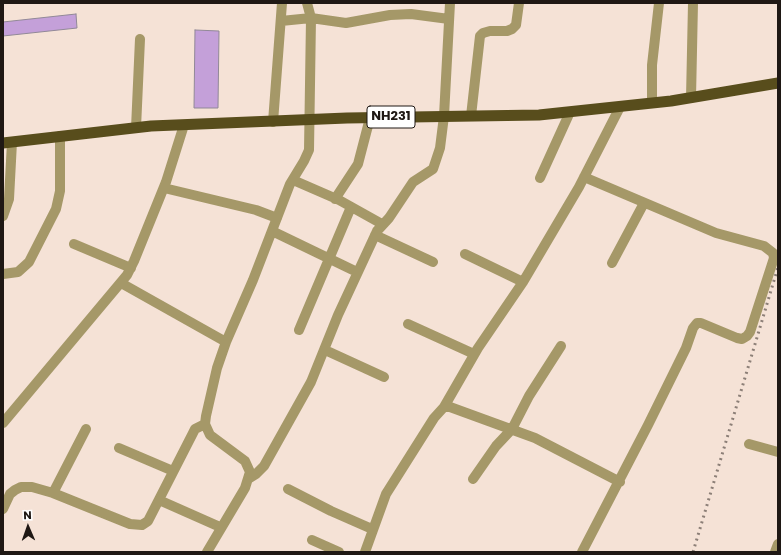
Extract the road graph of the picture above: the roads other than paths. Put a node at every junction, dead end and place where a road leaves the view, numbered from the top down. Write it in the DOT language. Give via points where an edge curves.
graph roads {
  1 [pos="282,3"];
  2 [pos="307,3"];
  3 [pos="450,3"];
  4 [pos="519,3"];
  5 [pos="659,3"];
  6 [pos="693,3"];
  7 [pos="311,18"];
  8 [pos="449,19"];
  9 [pos="281,21"];
  10 [pos="140,39"];
  11 [pos="778,83"];
  12 [pos="691,98"];
  13 [pos="652,103"];
  14 [pos="620,107"];
  15 [pos="570,112"];
  16 [pos="444,116"];
  17 [pos="471,116"];
  18 [pos="370,118"];
  19 [pos="309,120"];
  20 [pos="273,122"];
  21 [pos="184,125"];
  22 [pos="136,128"];
  23 [pos="60,136"];
  24 [pos="8,142"];
  25 [pos="584,177"];
  26 [pos="540,178"];
  27 [pos="293,180"];
  28 [pos="164,188"];
  29 [pos="335,199"];
  30 [pos="644,203"];
  31 [pos="351,207"];
  32 [pos="3,216"];
  33 [pos="277,218"];
  34 [pos="382,224"];
  35 [pos="272,231"];
  36 [pos="375,235"];
  37 [pos="74,244"];
  38 [pos="465,254"];
  39 [pos="329,258"];
  40 [pos="433,262"];
  41 [pos="612,263"];
  42 [pos="131,268"];
  43 [pos="357,272"];
  44 [pos="3,274"];
  45 [pos="524,282"];
  46 [pos="121,283"];
  47 [pos="408,324"];
  48 [pos="299,330"];
  49 [pos="226,342"];
  50 [pos="561,346"];
  51 [pos="325,350"];
  52 [pos="474,354"];
  53 [pos="384,377"];
  54 [pos="444,407"];
  55 [pos="3,423"];
  56 [pos="205,424"];
  57 [pos="86,429"];
  58 [pos="512,429"];
  59 [pos="749,444"];
  60 [pos="119,448"];
  61 [pos="778,452"];
  62 [pos="174,471"];
  63 [pos="248,479"];
  64 [pos="473,479"];
  65 [pos="620,482"];
  66 [pos="288,489"];
  67 [pos="53,493"];
  68 [pos="159,500"];
  69 [pos="3,509"];
  70 [pos="220,527"];
  71 [pos="372,529"];
  72 [pos="312,540"];
  73 [pos="778,544"];
  74 [pos="207,552"];
  75 [pos="339,552"];
  76 [pos="365,552"];
  77 [pos="582,552"];
  78 [pos="775,552"];
  1 -- 9 [label="street"];
  2 -- 7 [label="street"];
  3 -- 8 [label="street"];
  4 -- 17 [label="street" via="516,25 512,29 490,31 480,36"];
  5 -- 13 [label="street" via="653,53"];
  6 -- 12 [label="street"];
  7 -- 8 [label="street" via="346,23 411,14"];
  7 -- 9 [label="street"];
  7 -- 19 [label="street"];
  8 -- 16 [label="street"];
  9 -- 20 [label="street"];
  10 -- 22 [label="street"];
  11 -- 12 [label="highway, NH231"];
  12 -- 13 [label="highway, NH231"];
  13 -- 14 [label="highway, NH231"];
  14 -- 15 [label="highway, NH231"];
  14 -- 25 [label="street"];
  15 -- 17 [label="highway, NH231"];
  15 -- 26 [label="street"];
  16 -- 17 [label="highway, NH231"];
  16 -- 18 [label="highway, NH231"];
  16 -- 34 [label="street" via="440,148 433,169 413,182 389,218"];
  18 -- 19 [label="highway, NH231"];
  18 -- 29 [label="street" via="358,164"];
  19 -- 20 [label="highway, NH231"];
  19 -- 27 [label="street" via="309,150"];
  20 -- 21 [label="highway, NH231"];
  21 -- 22 [label="highway, NH231"];
  21 -- 28 [label="street"];
  22 -- 23 [label="highway, NH231"];
  23 -- 24 [label="highway, NH231"];
  23 -- 44 [label="street" via="60,191 56,209 29,262 18,272"];
  24 -- 32 [label="street" via="9,199"];
  25 -- 30 [label="street"];
  25 -- 45 [label="street"];
  27 -- 29 [label="street"];
  27 -- 33 [label="street"];
  28 -- 33 [label="street" via="256,210"];
  28 -- 42 [label="street"];
  29 -- 31 [label="street"];
  30 -- 41 [label="street"];
  30 -- 65 [label="street" via="716,233 764,246 773,253 774,258 750,332 746,336 742,339 737,338 701,323 693,328 686,348"];
  31 -- 34 [label="street"];
  31 -- 39 [label="street"];
  33 -- 35 [label="street"];
  34 -- 36 [label="street"];
  35 -- 39 [label="street"];
  35 -- 49 [label="street"];
  36 -- 40 [label="street"];
  36 -- 43 [label="street"];
  37 -- 42 [label="street"];
  38 -- 45 [label="street"];
  39 -- 43 [label="street"];
  39 -- 48 [label="street"];
  42 -- 46 [label="street"];
  43 -- 51 [label="street"];
  45 -- 52 [label="street"];
  46 -- 49 [label="street"];
  46 -- 55 [label="street"];
  47 -- 52 [label="street"];
  49 -- 56 [label="street"];
  50 -- 58 [label="street" via="529,396"];
  51 -- 53 [label="street"];
  51 -- 63 [label="street" via="311,382 267,460 260,471"];
  52 -- 54 [label="street"];
  54 -- 58 [label="street"];
  54 -- 71 [label="street" via="438,412 391,485"];
  56 -- 62 [label="street" via="195,429"];
  56 -- 63 [label="street" via="210,435 245,461 250,472"];
  57 -- 67 [label="street"];
  58 -- 64 [label="street" via="496,446"];
  58 -- 65 [label="street" via="535,438"];
  59 -- 61 [label="street"];
  60 -- 62 [label="street"];
  62 -- 68 [label="street"];
  63 -- 70 [label="street"];
  65 -- 77 [label="street"];
  66 -- 71 [label="street"];
  67 -- 68 [label="street" via="117,520 138,526 148,521"];
  67 -- 69 [label="street" via="32,487 21,487 10,494"];
  68 -- 70 [label="street"];
  70 -- 74 [label="street"];
  71 -- 76 [label="street"];
  72 -- 75 [label="street"];
  73 -- 78 [label="street"];
}
